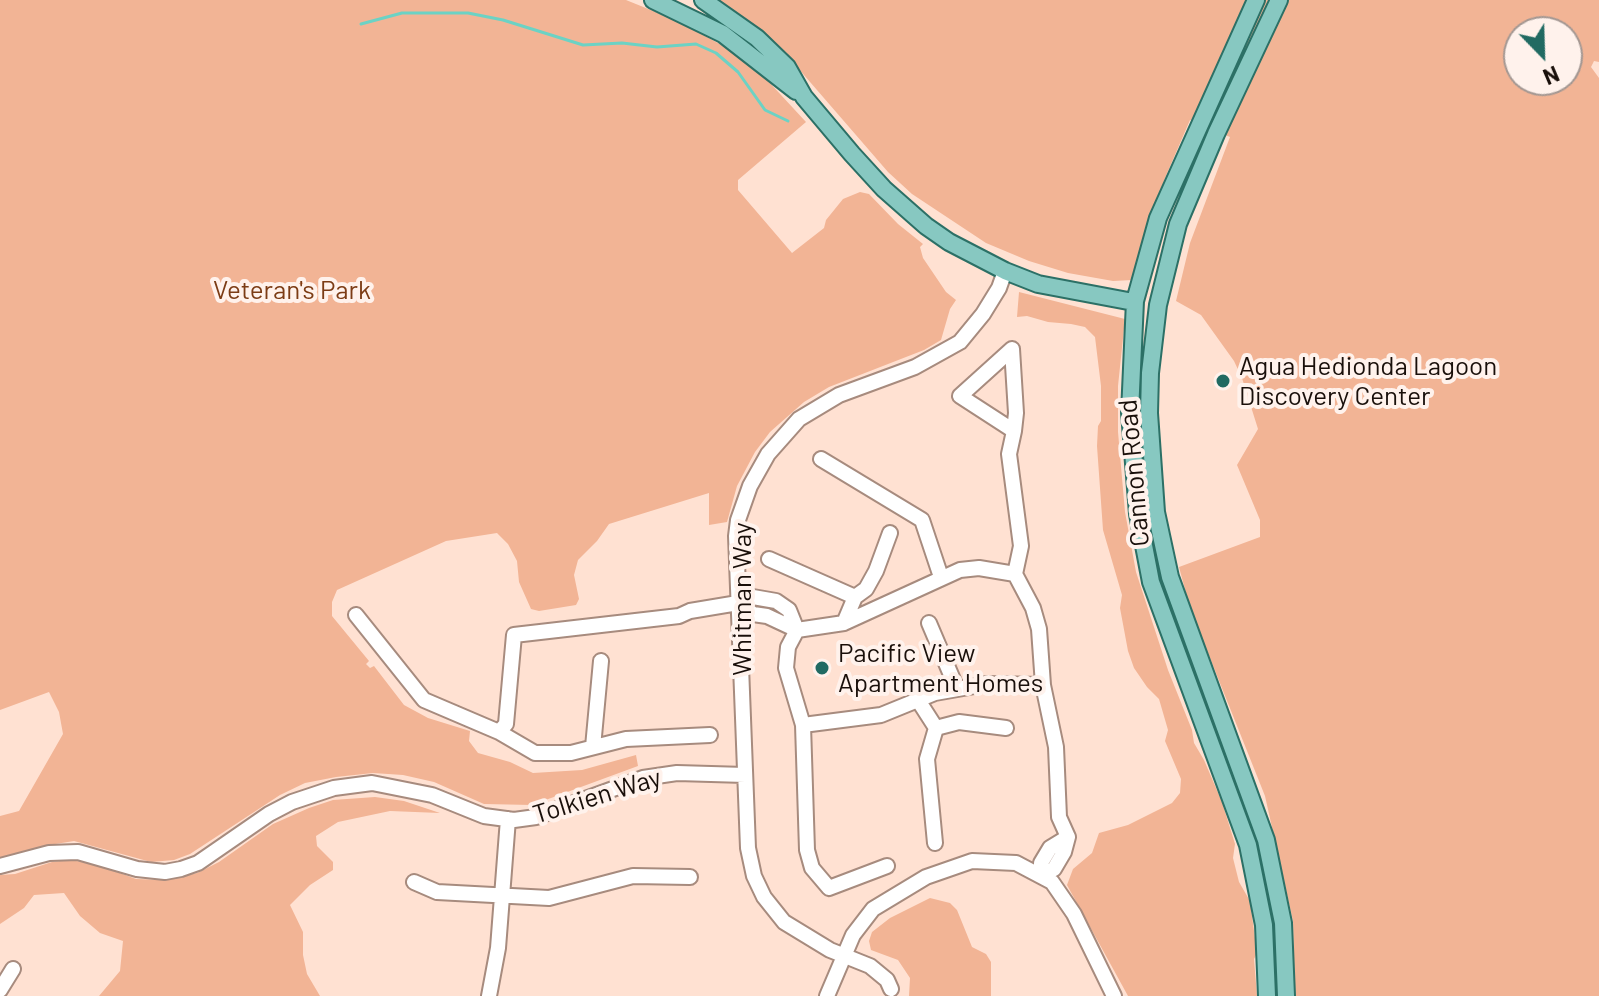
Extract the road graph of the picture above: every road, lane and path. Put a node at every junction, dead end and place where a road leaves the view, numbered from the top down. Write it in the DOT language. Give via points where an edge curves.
graph roads {
  1 [pos="653,0"];
  2 [pos="703,0"];
  3 [pos="1256,0"];
  4 [pos="1279,0"];
  5 [pos="804,97"];
  6 [pos="1005,271"];
  7 [pos="1132,301"];
  8 [pos="1158,305"];
  9 [pos="1014,431"];
  10 [pos="821,459"];
  11 [pos="890,533"];
  12 [pos="769,559"];
  13 [pos="1015,574"];
  14 [pos="941,577"];
  15 [pos="855,597"];
  16 [pos="738,603"];
  17 [pos="356,615"];
  18 [pos="844,623"];
  19 [pos="929,623"];
  20 [pos="797,630"];
  21 [pos="601,661"];
  22 [pos="1043,685"];
  23 [pos="957,689"];
  24 [pos="918,700"];
  25 [pos="803,725"];
  26 [pos="936,728"];
  27 [pos="1006,728"];
  28 [pos="499,732"];
  29 [pos="710,735"];
  30 [pos="593,747"];
  31 [pos="745,775"];
  32 [pos="508,819"];
  33 [pos="935,843"];
  34 [pos="0,866"];
  35 [pos="887,866"];
  36 [pos="1042,876"];
  37 [pos="690,877"];
  38 [pos="414,882"];
  39 [pos="502,896"];
  40 [pos="843,956"];
  41 [pos="13,969"];
  42 [pos="891,989"];
  43 [pos="0,990"];
  44 [pos="489,996"];
  45 [pos="827,996"];
  46 [pos="1114,996"];
  47 [pos="1267,996"];
  48 [pos="1286,996"];
  1 -- 5 [label="main road" via="723,34"];
  2 -- 5 [label="main road" via="757,38 787,67"];
  3 -- 7 [label="main road, Cannon Road" via="1158,218"];
  4 -- 8 [label="main road, Cannon Road" via="1178,224"];
  5 -- 6 [label="main road" via="915,217"];
  6 -- 7 [label="main road" via="1038,284"];
  6 -- 16 [label="street, Whitman Way" via="983,314 960,342 915,367 821,405 799,419 768,454 738,520"];
  7 -- 8 [label="main road"];
  7 -- 47 [label="main road, Cannon Road" via="1130,413 1138,514 1151,582 1248,845 1264,925"];
  8 -- 48 [label="main road, Cannon Road" via="1149,413 1156,512 1170,577 1266,840 1283,923"];
  9 -- 9 [label="street" via="1016,413 1012,349 960,396"];
  9 -- 13 [label="street" via="1009,454 1021,546"];
  10 -- 14 [label="street" via="922,520"];
  11 -- 15 [label="street" via="876,571"];
  12 -- 15 [label="street"];
  13 -- 14 [label="street" via="979,568"];
  13 -- 22 [label="street" via="1039,629"];
  14 -- 18 [label="street"];
  15 -- 18 [label="street"];
  16 -- 20 [label="street" via="753,597 776,601 789,610"];
  16 -- 28 [label="street" via="679,616 514,635 506,724"];
  16 -- 31 [label="street, Whitman Way"];
  17 -- 28 [label="street" via="424,700"];
  18 -- 20 [label="street"];
  19 -- 23 [label="street"];
  20 -- 25 [label="street" via="786,668"];
  21 -- 30 [label="street"];
  22 -- 23 [label="street"];
  22 -- 36 [label="street" via="1056,747 1059,817 1068,837 1050,848 1041,863"];
  23 -- 24 [label="street"];
  24 -- 25 [label="street" via="881,715"];
  24 -- 26 [label="street"];
  25 -- 35 [label="street" via="812,868 829,888"];
  26 -- 27 [label="street" via="959,722"];
  26 -- 33 [label="street" via="927,759"];
  28 -- 30 [label="street" via="535,753"];
  29 -- 30 [label="street" via="626,739"];
  31 -- 32 [label="street, Tolkien Way" via="643,778 536,817"];
  31 -- 40 [label="street, Whitman Way" via="748,848 764,897 794,929"];
  32 -- 34 [label="street, Tolkien Way" via="372,783 292,802 181,869 137,869 78,852 49,853"];
  32 -- 39 [label="street"];
  36 -- 40 [label="street" via="1016,863 972,861 926,877 873,909"];
  36 -- 46 [label="street" via="1074,914"];
  37 -- 39 [label="street" via="633,876 549,898"];
  38 -- 39 [label="street" via="437,892"];
  39 -- 44 [label="street"];
  40 -- 42 [label="street, Whitman Way" via="870,966"];
  40 -- 45 [label="street"];
  41 -- 43 [label="street"];
}
